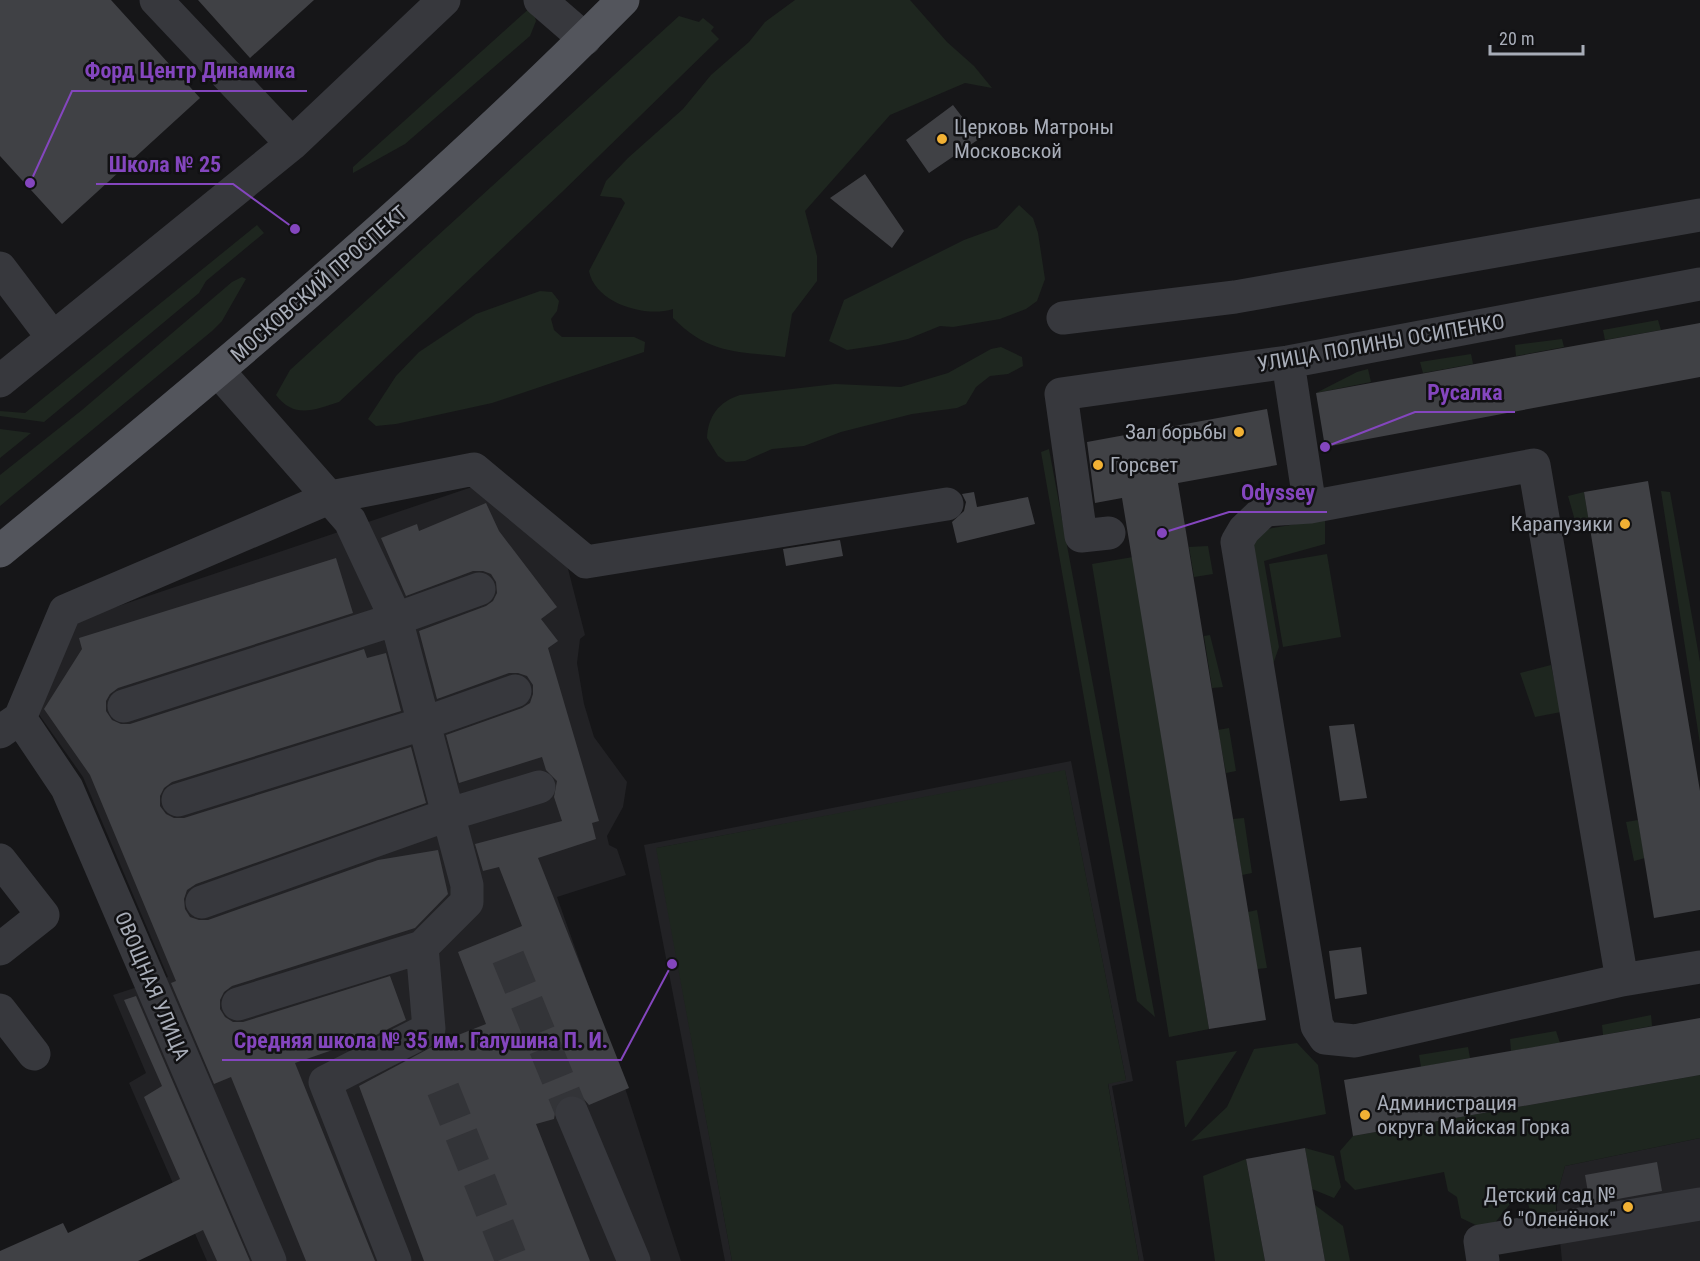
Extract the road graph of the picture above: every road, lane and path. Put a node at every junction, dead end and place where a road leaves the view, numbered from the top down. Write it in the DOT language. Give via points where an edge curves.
graph roads {
  1 [pos="156,0"];
  2 [pos="444,0"];
  3 [pos="540,0"];
  4 [pos="623,0"];
  5 [pos="585,39"];
  6 [pos="292,144"];
  7 [pos="1700,214"];
  8 [pos="0,268"];
  9 [pos="1700,284"];
  10 [pos="1062,318"];
  11 [pos="53,338"];
  12 [pos="1288,362"];
  13 [pos="219,372"];
  14 [pos="0,381"];
  15 [pos="331,497"];
  16 [pos="947,504"];
  17 [pos="1310,507"];
  18 [pos="1108,533"];
  19 [pos="0,551"];
  20 [pos="478,589"];
  21 [pos="396,619"];
  22 [pos="515,691"];
  23 [pos="124,706"];
  24 [pos="422,724"];
  25 [pos="10,725"];
  26 [pos="539,787"];
  27 [pos="178,800"];
  28 [pos="450,814"];
  29 [pos="0,860"];
  30 [pos="202,902"];
  31 [pos="422,948"];
  32 [pos="0,950"];
  33 [pos="1700,967"];
  34 [pos="1622,980"];
  35 [pos="238,1004"];
  36 [pos="0,1010"];
  37 [pos="34,1054"];
  38 [pos="572,1113"];
  39 [pos="1700,1204"];
  40 [pos="270,1261"];
  41 [pos="395,1261"];
  42 [pos="634,1261"];
  43 [pos="1483,1261"];
  1 -- 6 [label="street"];
  2 -- 6 [label="street"];
  3 -- 5 [label="street"];
  4 -- 5 [label="main road, МОСКОВСКИЙ ПРОСПЕКТ"];
  5 -- 13 [label="main road, МОСКОВСКИЙ ПРОСПЕКТ" via="396,217"];
  6 -- 11 [label="street"];
  7 -- 10 [label="street" via="1235,297"];
  8 -- 11 [label="street"];
  9 -- 12 [label="street, УЛИЦА ПОЛИНЫ ОСИПЕНКО"];
  11 -- 14 [label="street"];
  12 -- 17 [label="street"];
  12 -- 18 [label="street, УЛИЦА ПОЛИНЫ ОСИПЕНКО" via="1061,394 1081,536"];
  13 -- 15 [label="street"];
  13 -- 19 [label="main road, МОСКОВСКИЙ ПРОСПЕКТ"];
  15 -- 16 [label="street" via="474,469 586,562"];
  15 -- 21 [label="street" via="350,521"];
  15 -- 25 [label="street" via="65,611"];
  17 -- 34 [label="street" via="1534,465"];
  17 -- 34 [label="street" via="1264,510 1238,542 1317,1026 1325,1038 1355,1041"];
  20 -- 21 [label="street"];
  21 -- 23 [label="street"];
  21 -- 24 [label="street"];
  22 -- 24 [label="street"];
  24 -- 27 [label="street"];
  24 -- 28 [label="street"];
  25 -- 40 [label="street, ОВОЩНАЯ УЛИЦА" via="67,788"];
  26 -- 28 [label="street"];
  28 -- 30 [label="street"];
  28 -- 31 [label="street" via="467,885 467,902"];
  29 -- 32 [label="street" via="43,915"];
  31 -- 35 [label="street"];
  31 -- 41 [label="street" via="429,1029 325,1082"];
  33 -- 34 [label="street"];
  36 -- 37 [label="street"];
  38 -- 42 [label="street"];
  39 -- 43 [label="street" via="1480,1241"];
}
